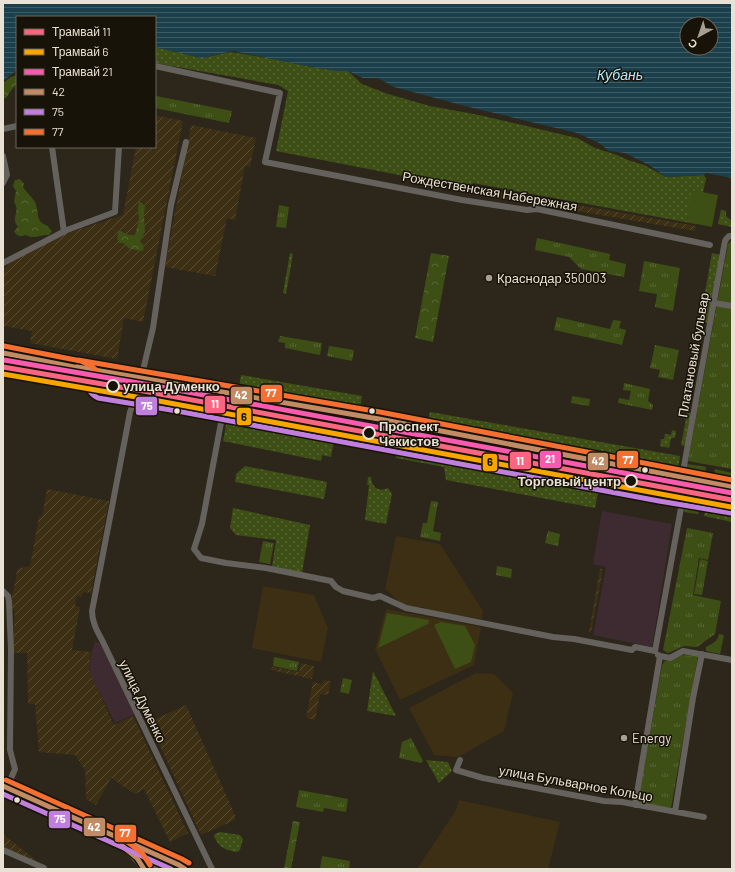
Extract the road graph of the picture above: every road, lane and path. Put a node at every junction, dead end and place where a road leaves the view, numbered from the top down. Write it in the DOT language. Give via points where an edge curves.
graph roads {
  1 [pos="156,66"];
  2 [pos="16,126"];
  3 [pos="3,130"];
  4 [pos="186,142"];
  5 [pos="52,148"];
  6 [pos="119,148"];
  7 [pos="3,156"];
  8 [pos="3,183"];
  9 [pos="64,232"];
  10 [pos="729,237"];
  11 [pos="710,245"];
  12 [pos="3,263"];
  13 [pos="714,303"];
  14 [pos="732,306"];
  15 [pos="3,353"];
  16 [pos="74,366"];
  17 [pos="112,374"];
  18 [pos="141,378"];
  19 [pos="92,380"];
  20 [pos="136,396"];
  21 [pos="223,412"];
  22 [pos="682,477"];
  23 [pos="732,487"];
  24 [pos="732,493"];
  25 [pos="683,497"];
  26 [pos="731,506"];
  27 [pos="3,591"];
  28 [pos="654,651"];
  29 [pos="702,654"];
  30 [pos="660,656"];
  31 [pos="732,660"];
  32 [pos="460,760"];
  33 [pos="5,787"];
  34 [pos="635,805"];
  35 [pos="674,812"];
  36 [pos="704,817"];
  37 [pos="97,829"];
  38 [pos="3,850"];
  39 [pos="175,864"];
  40 [pos="210,867"];
  41 [pos="44,869"];
  42 [pos="144,869"];
  43 [pos="156,869"];
  44 [pos="185,869"];
  1 -- 11 [label="street, Рождественская Набережная" via="280,92 265,162 462,200 537,210"];
  2 -- 3 [label="street"];
  4 -- 18 [label="street, улица Думенко" via="172,205 153,328"];
  5 -- 9 [label="street"];
  6 -- 9 [label="street" via="115,212"];
  7 -- 8 [label="street" via="7,175"];
  9 -- 12 [label="street"];
  10 -- 13 [label="street, Платановый бульвар" via="725,240"];
  13 -- 14 [label="street"];
  13 -- 22 [label="street, Платановый бульвар"];
  15 -- 16 [label="main road"];
  16 -- 17 [label="main road"];
  16 -- 19 [label="main road" via="89,374"];
  17 -- 18 [label="main road"];
  17 -- 19 [label="main road" via="101,374"];
  18 -- 20 [label="street, улица Думенко"];
  18 -- 22 [label="main road" via="379,419"];
  19 -- 20 [label="main road" via="98,390"];
  20 -- 21 [label="main road"];
  20 -- 40 [label="street, улица Думенко" via="128,423 92,616"];
  21 -- 25 [label="main road"];
  21 -- 28 [label="street" via="202,524 194,549 201,558 331,581 343,591 373,598 380,596 406,608 553,637 632,650 635,647"];
  22 -- 23 [label="main road"];
  24 -- 26 [label="main road"];
  25 -- 26 [label="main road"];
  25 -- 28 [label="street"];
  27 -- 33 [label="street" via="9,601 10,750 15,768"];
  28 -- 30 [label="street"];
  29 -- 30 [label="street" via="683,651 670,658"];
  29 -- 31 [label="street"];
  29 -- 35 [label="street"];
  30 -- 34 [label="street"];
  32 -- 34 [label="street, улица Бульварное Кольцо" via="456,770 483,778"];
  33 -- 37 [label="main road"];
  34 -- 35 [label="street, улица Бульварное Кольцо"];
  35 -- 36 [label="street, улица Бульварное Кольцо"];
  37 -- 39 [label="main road"];
  37 -- 42 [label="main road" via="127,849"];
  38 -- 41 [label="street"];
  39 -- 43 [label="main road" via="164,864"];
  39 -- 44 [label="main road"];
}
